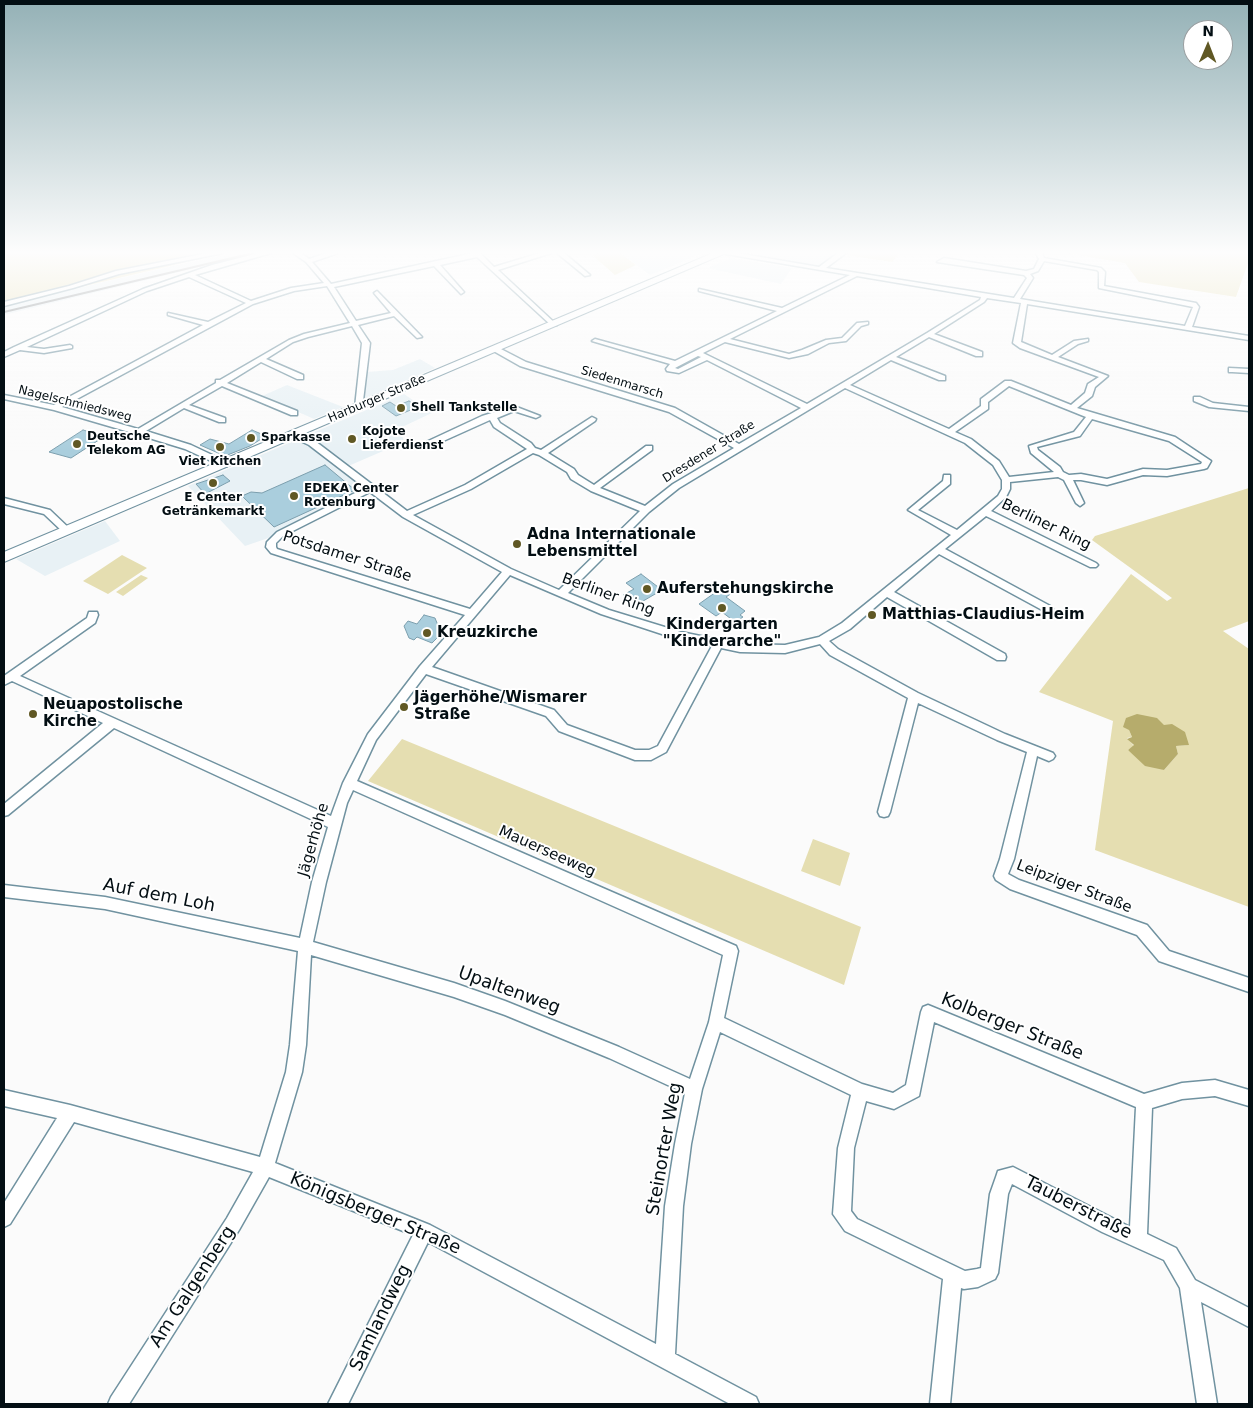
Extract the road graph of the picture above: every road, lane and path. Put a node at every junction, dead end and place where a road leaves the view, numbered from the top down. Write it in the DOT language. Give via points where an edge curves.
graph roads {
  1 [pos="79,319"];
  2 [pos="188,319"];
  3 [pos="220,319"];
  4 [pos="349,319"];
  5 [pos="375,319"];
  6 [pos="400,319"];
  7 [pos="547,319"];
  8 [pos="569,319"];
  9 [pos="768,319"];
  10 [pos="954,319"];
  11 [pos="1021,319"];
  12 [pos="1129,319"];
  13 [pos="1192,319"];
  14 [pos="866,323"];
  15 [pos="209,324"];
  16 [pos="352,324"];
  17 [pos="554,325"];
  18 [pos="1188,328"];
  19 [pos="929,334"];
  20 [pos="419,337"];
  21 [pos="1249,338"];
  22 [pos="725,340"];
  23 [pos="1086,340"];
  24 [pos="595,342"];
  25 [pos="70,347"];
  26 [pos="16,348"];
  27 [pos="494,349"];
  28 [pos="699,353"];
  29 [pos="979,354"];
  30 [pos="4,355"];
  31 [pos="891,357"];
  32 [pos="260,358"];
  33 [pos="706,358"];
  34 [pos="1053,358"];
  35 [pos="677,364"];
  36 [pos="1232,370"];
  37 [pos="1249,371"];
  38 [pos="300,377"];
  39 [pos="942,378"];
  40 [pos="219,382"];
  41 [pos="845,385"];
  42 [pos="4,397"];
  43 [pos="1197,399"];
  44 [pos="182,405"];
  45 [pos="359,407"];
  46 [pos="806,407"];
  47 [pos="55,408"];
  48 [pos="1071,409"];
  49 [pos="1249,409"];
  50 [pos="294,412"];
  51 [pos="536,416"];
  52 [pos="1090,416"];
  53 [pos="492,418"];
  54 [pos="592,418"];
  55 [pos="222,420"];
  56 [pos="139,432"];
  57 [pos="299,432"];
  58 [pos="950,432"];
  59 [pos="312,443"];
  60 [pos="427,445"];
  61 [pos="738,447"];
  62 [pos="649,448"];
  63 [pos="532,450"];
  64 [pos="542,453"];
  65 [pos="224,464"];
  66 [pos="1059,474"];
  67 [pos="947,477"];
  68 [pos="1068,478"];
  69 [pos="1006,480"];
  70 [pos="372,488"];
  71 [pos="594,489"];
  72 [pos="4,502"];
  73 [pos="1080,503"];
  74 [pos="646,510"];
  75 [pos="985,512"];
  76 [pos="406,515"];
  77 [pos="66,530"];
  78 [pos="958,534"];
  79 [pos="939,550"];
  80 [pos="4,557"];
  81 [pos="1093,565"];
  82 [pos="508,571"];
  83 [pos="887,593"];
  84 [pos="561,594"];
  85 [pos="1048,609"];
  86 [pos="471,613"];
  87 [pos="93,615"];
  88 [pos="822,640"];
  89 [pos="718,644"];
  90 [pos="1001,657"];
  91 [pos="424,669"];
  92 [pos="8,678"];
  93 [pos="914,696"];
  94 [pos="113,722"];
  95 [pos="1033,750"];
  96 [pos="1049,756"];
  97 [pos="349,783"];
  98 [pos="4,810"];
  99 [pos="884,812"];
  100 [pos="335,824"];
  101 [pos="4,891"];
  102 [pos="304,946"];
  103 [pos="731,950"];
  104 [pos="1249,986"];
  105 [pos="716,1022"];
  106 [pos="694,1089"];
  107 [pos="860,1091"];
  108 [pos="4,1098"];
  109 [pos="1249,1098"];
  110 [pos="1144,1102"];
  111 [pos="70,1112"];
  112 [pos="265,1167"];
  113 [pos="4,1218"];
  114 [pos="424,1231"];
  115 [pos="1138,1239"];
  116 [pos="953,1274"];
  117 [pos="1189,1286"];
  118 [pos="1249,1318"];
  119 [pos="665,1358"];
  120 [pos="729,1399"];
  121 [pos="118,1404"];
  122 [pos="338,1404"];
  123 [pos="749,1404"];
  124 [pos="940,1404"];
  125 [pos="1207,1404"];
  1 -- 26 [label="street"];
  2 -- 15 [label="street"];
  3 -- 15 [label="street"];
  4 -- 16 [label="street"];
  5 -- 16 [label="street"];
  6 -- 20 [label="street"];
  7 -- 17 [label="street"];
  8 -- 17 [label="main road, Harburger Straße"];
  9 -- 22 [label="street"];
  10 -- 19 [label="street, Dresdener Straße"];
  11 -- 34 [label="street" via="1017,343"];
  12 -- 18 [label="street"];
  13 -- 18 [label="street"];
  14 -- 22 [label="street" via="859,324 844,340 828,341 789,356"];
  15 -- 47 [label="street"];
  16 -- 32 [label="street" via="306,335"];
  16 -- 45 [label="street" via="366,343"];
  17 -- 27 [label="main road, Harburger Straße"];
  18 -- 21 [label="street"];
  19 -- 29 [label="street"];
  19 -- 31 [label="street, Dresdener Straße"];
  22 -- 28 [label="street"];
  23 -- 34 [label="street" via="1076,342"];
  24 -- 35 [label="street"];
  25 -- 26 [label="street" via="44,351"];
  26 -- 30 [label="street"];
  27 -- 45 [label="main road, Harburger Straße"];
  27 -- 61 [label="street, Siedenmarsch" via="523,364 672,410"];
  28 -- 33 [label="street"];
  28 -- 35 [label="street"];
  31 -- 39 [label="street"];
  31 -- 41 [label="street, Dresdener Straße"];
  32 -- 38 [label="street"];
  32 -- 40 [label="street"];
  33 -- 35 [label="street" via="679,371 670,369"];
  33 -- 46 [label="street"];
  34 -- 48 [label="street" via="1104,376"];
  36 -- 37 [label="street"];
  40 -- 44 [label="street"];
  40 -- 50 [label="street"];
  41 -- 46 [label="street, Dresdener Straße"];
  41 -- 58 [label="street, Berliner Ring"];
  42 -- 47 [label="street, Nagelschmiedsweg"];
  43 -- 49 [label="street"];
  44 -- 55 [label="street"];
  44 -- 56 [label="street"];
  45 -- 57 [label="main road, Harburger Straße"];
  46 -- 61 [label="street, Dresdener Straße"];
  47 -- 56 [label="street, Nagelschmiedsweg"];
  48 -- 52 [label="street"];
  48 -- 58 [label="street" via="1008,383 984,400 985,407"];
  51 -- 53 [label="street" via="514,408"];
  52 -- 66 [label="street" via="1077,434 1033,446 1034,451 1057,468"];
  52 -- 68 [label="street" via="1172,439 1207,461 1204,466 1167,473 1143,472 1107,482"];
  53 -- 60 [label="street" via="485,418"];
  53 -- 63 [label="street"];
  54 -- 64 [label="street"];
  56 -- 65 [label="street, Nagelschmiedsweg" via="188,447"];
  57 -- 59 [label="street, Berliner Ring"];
  57 -- 59 [label="street, Berliner Ring" via="312,436"];
  57 -- 65 [label="main road, Harburger Straße"];
  58 -- 69 [label="street, Berliner Ring" via="989,456 1002,470"];
  59 -- 70 [label="street, Berliner Ring"];
  61 -- 74 [label="street, Dresdener Straße" via="688,478"];
  62 -- 71 [label="street"];
  63 -- 64 [label="street"];
  63 -- 76 [label="street" via="468,487"];
  64 -- 71 [label="street"];
  65 -- 77 [label="main road, Harburger Straße"];
  66 -- 68 [label="street"];
  66 -- 69 [label="street"];
  67 -- 78 [label="street" via="948,482 912,510"];
  68 -- 73 [label="street"];
  69 -- 75 [label="street, Berliner Ring" via="1002,497"];
  70 -- 76 [label="street, Berliner Ring"];
  70 -- 86 [label="street, Potsdamer Straße" via="280,534 271,547"];
  71 -- 74 [label="street"];
  72 -- 77 [label="street" via="47,512"];
  74 -- 84 [label="street, Dresdener Straße"];
  75 -- 78 [label="street, Berliner Ring"];
  75 -- 81 [label="street, Berliner Ring"];
  76 -- 82 [label="street, Berliner Ring"];
  77 -- 80 [label="main road, Harburger Straße"];
  78 -- 79 [label="street, Berliner Ring"];
  79 -- 83 [label="street, Berliner Ring"];
  79 -- 85 [label="street"];
  82 -- 84 [label="street, Berliner Ring"];
  82 -- 86 [label="street, Jägerhöhe"];
  83 -- 88 [label="street, Berliner Ring" via="846,626"];
  83 -- 90 [label="street"];
  84 -- 89 [label="street, Berliner Ring" via="654,628"];
  86 -- 91 [label="street, Jägerhöhe"];
  87 -- 92 [label="street" via="91,620"];
  88 -- 89 [label="street, Berliner Ring" via="771,650"];
  88 -- 93 [label="street" via="834,652"];
  89 -- 91 [label="street" via="662,749 650,755 635,755 563,728 550,713"];
  91 -- 97 [label="street, Jägerhöhe" via="372,736"];
  92 -- 94 [label="street"];
  93 -- 95 [label="street"];
  93 -- 99 [label="street"];
  94 -- 98 [label="street"];
  94 -- 100 [label="street"];
  95 -- 96 [label="street"];
  95 -- 104 [label="street, Leipziger Straße" via="1001,876 1015,886 1142,930 1164,956"];
  97 -- 100 [label="street, Jägerhöhe"];
  97 -- 103 [label="street, Mauerseeweg"];
  100 -- 102 [label="street, Jägerhöhe"];
  101 -- 102 [label="street, Auf dem Loh" via="105,903"];
  102 -- 106 [label="street, Upaltenweg" via="505,1008"];
  102 -- 112 [label="street, Jägerhöhe" via="294,1072"];
  103 -- 105 [label="street, Steinorter Weg"];
  105 -- 106 [label="street, Steinorter Weg"];
  105 -- 107 [label="street, Kolberger Straße"];
  106 -- 119 [label="street, Steinorter Weg" via="674,1206"];
  107 -- 110 [label="street, Kolberger Straße" via="894,1101 912,1090 928,1012"];
  107 -- 116 [label="street, Tauberstraße" via="846,1148 842,1214 851,1225"];
  108 -- 111 [label="street, Königsberger Straße"];
  109 -- 110 [label="street" via="1215,1088 1182,1091"];
  110 -- 115 [label="street"];
  111 -- 112 [label="street, Königsberger Straße"];
  111 -- 113 [label="street"];
  112 -- 114 [label="street, Königsberger Straße"];
  112 -- 121 [label="street, Am Galgenberg" via="233,1224"];
  114 -- 119 [label="street, Königsberger Straße"];
  114 -- 122 [label="street, Samlandweg"];
  115 -- 116 [label="street, Tauberstraße" via="1013,1175 1004,1177 999,1194 989,1273 964,1280"];
  115 -- 117 [label="street, Tauberstraße" via="1170,1254"];
  116 -- 124 [label="street"];
  117 -- 118 [label="street"];
  117 -- 125 [label="street, Tauberstraße"];
  119 -- 120 [label="street, Königsberger Straße"];
  120 -- 123 [label="street, Königsberger Straße"];
}
